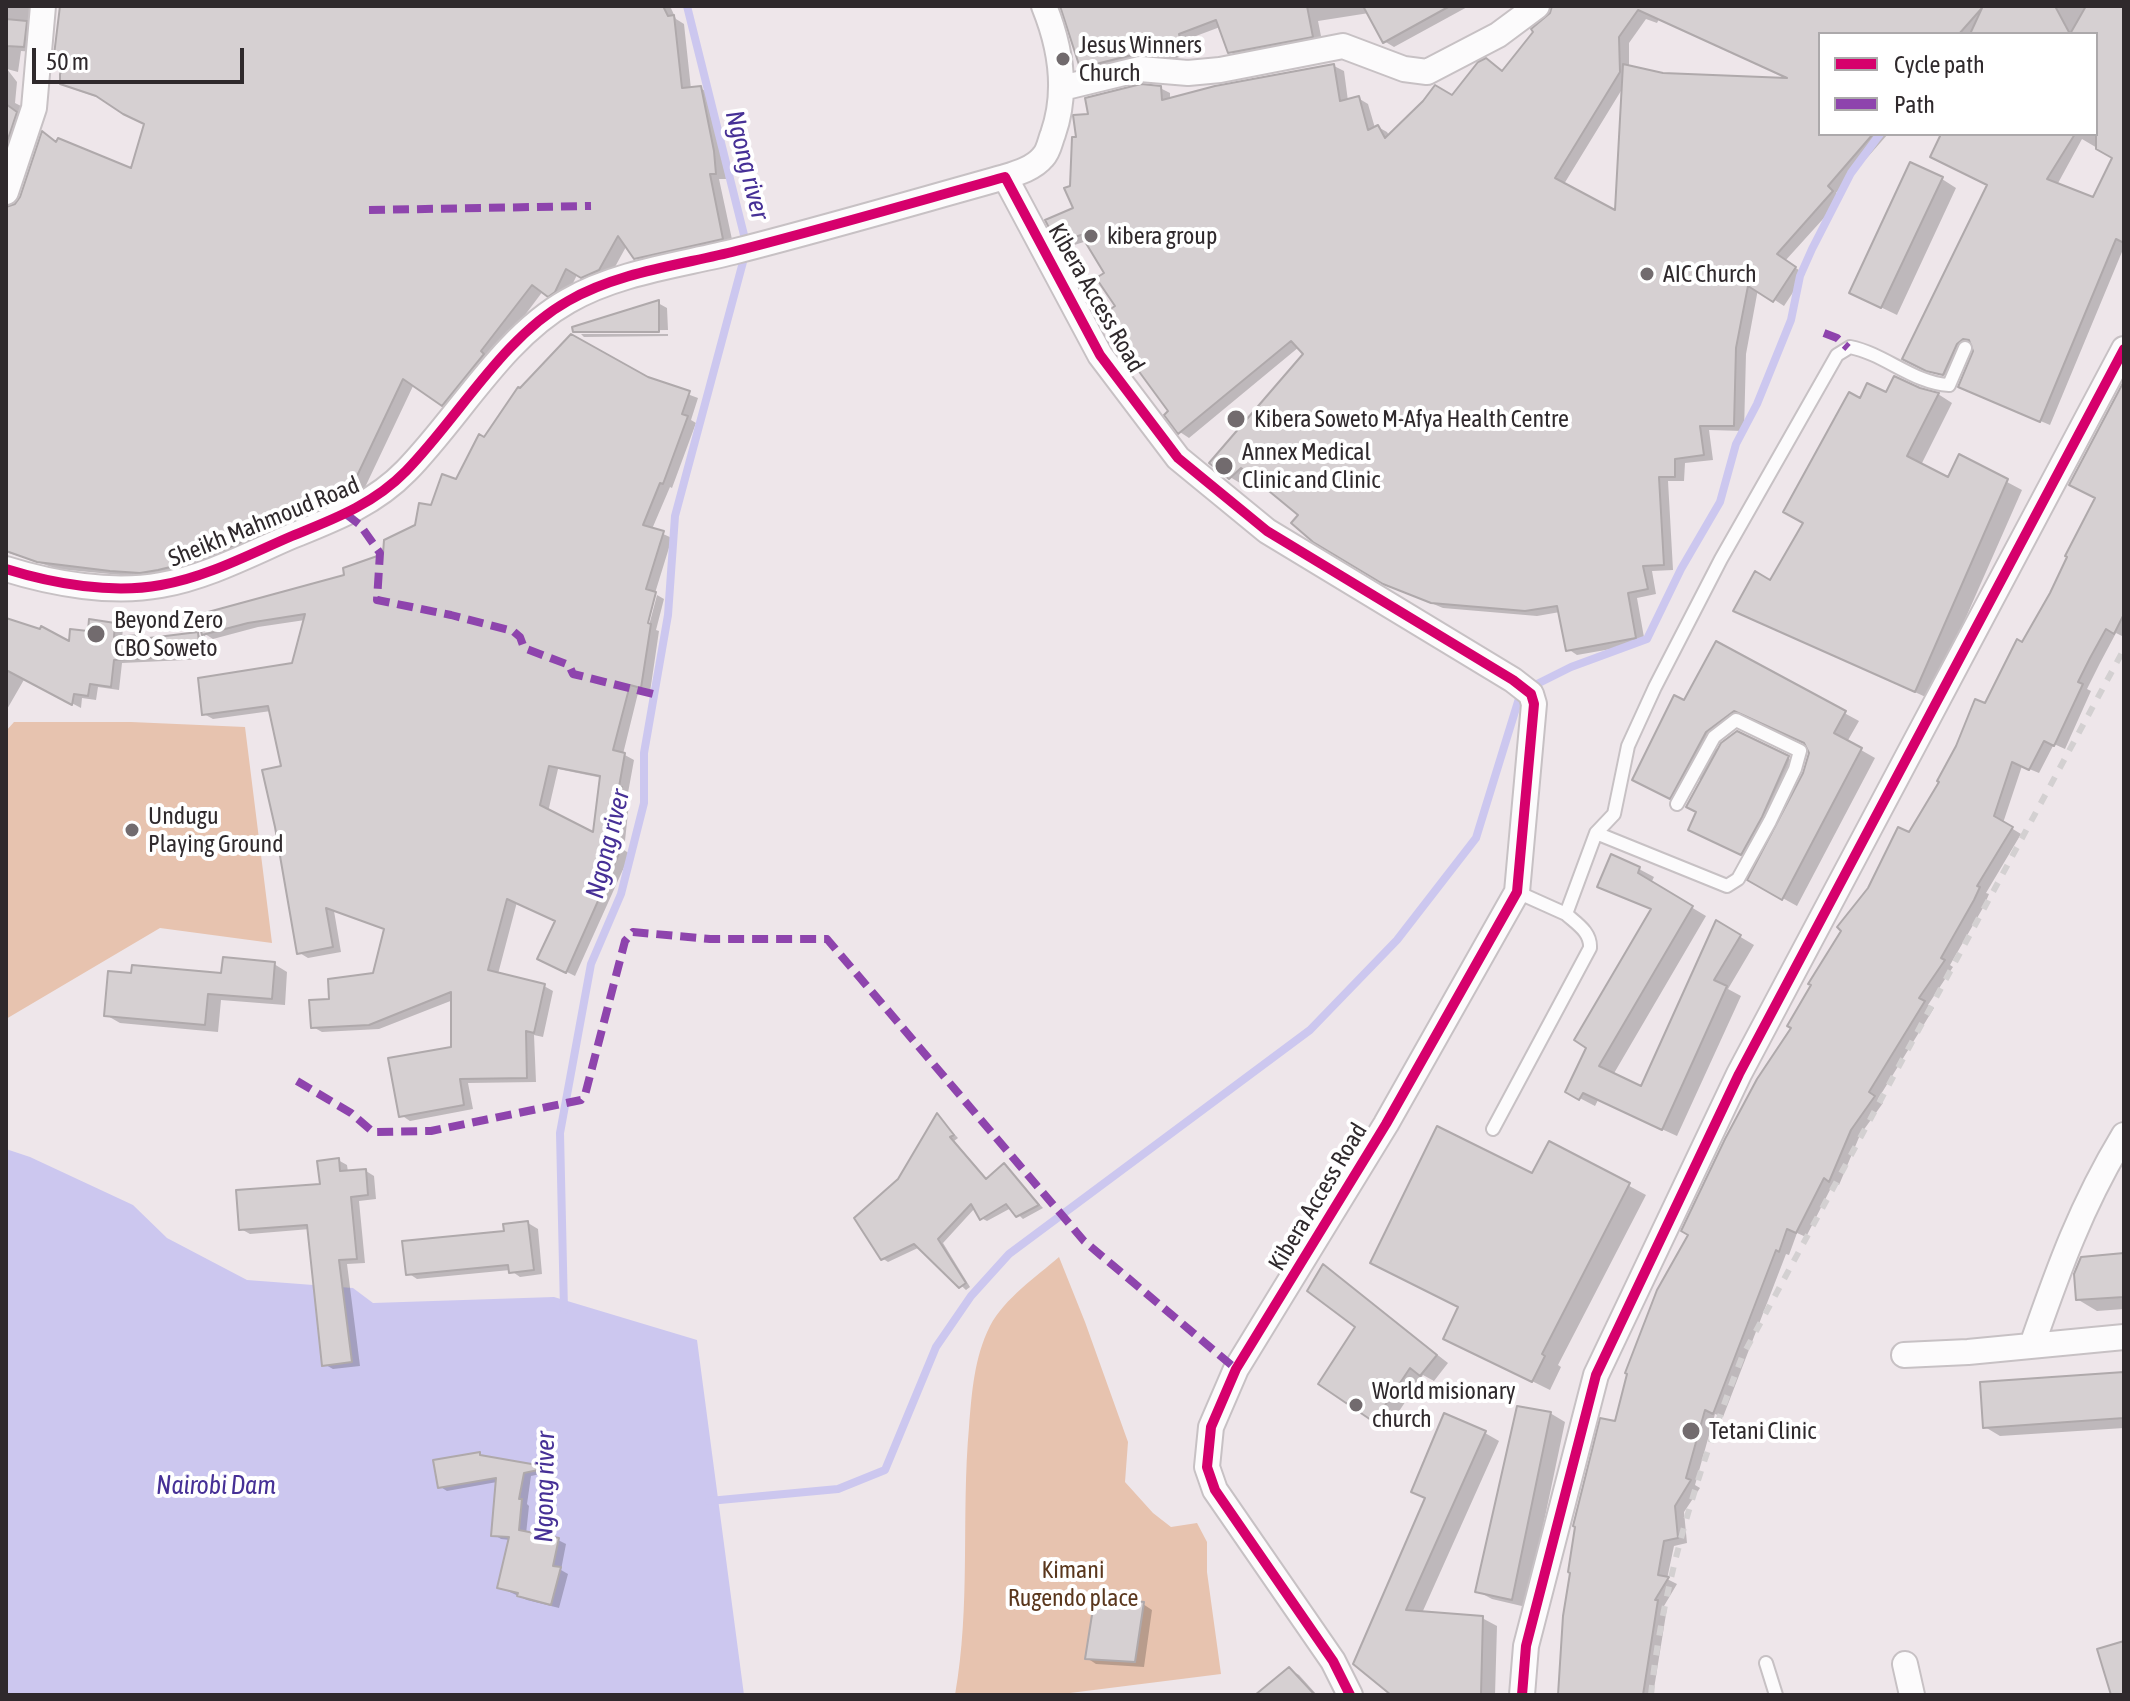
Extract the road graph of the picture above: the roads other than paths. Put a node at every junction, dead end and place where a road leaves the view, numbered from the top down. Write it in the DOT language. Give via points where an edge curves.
graph roads {
  1 [pos="43,6"];
  2 [pos="1044,6"];
  3 [pos="1537,6"];
  4 [pos="1062,88"];
  5 [pos="1005,177"];
  6 [pos="6,192"];
  7 [pos="1965,348"];
  8 [pos="2124,349"];
  9 [pos="6,569"];
  10 [pos="1677,804"];
  11 [pos="1596,833"];
  12 [pos="1517,892"];
  13 [pos="1566,914"];
  14 [pos="1493,1129"];
  15 [pos="2124,1135"];
  16 [pos="2124,1337"];
  17 [pos="2032,1345"];
  18 [pos="1904,1355"];
  19 [pos="1766,1663"];
  20 [pos="1905,1664"];
  21 [pos="1350,1695"];
  22 [pos="1522,1695"];
  23 [pos="1776,1695"];
  24 [pos="1912,1695"];
  1 -- 6 [label="street" via="34,108"];
  2 -- 4 [label="street" via="1059,55"];
  3 -- 4 [label="street" via="1498,35 1427,72 1343,46 1220,70 1140,69"];
  4 -- 5 [label="street" via="1044,157"];
  5 -- 9 [label="street, Sheikh Mahmoud Road" via="619,279 569,300 527,330 383,493 346,514 202,574 163,585 121,588"];
  5 -- 12 [label="street, Kibera Access Road" via="1100,355 1178,458 1267,531 1524,688 1534,718"];
  7 -- 11 [label="lane" via="1949,385 1933,384 1867,350 1850,347 1837,355 1655,687 1628,746 1614,814"];
  8 -- 22 [label="street" via="1739,1074 1596,1375 1526,1646"];
  10 -- 11 [label="lane" via="1714,737 1736,720 1800,751 1770,821 1738,879 1727,886"];
  11 -- 13 [label="lane"];
  12 -- 13 [label="lane"];
  12 -- 21 [label="street, Kibera Access Road" via="1386,1124 1236,1369 1211,1427 1207,1467 1215,1490 1333,1661"];
  13 -- 14 [label="lane" via="1588,933 1590,948"];
  15 -- 17 [label="street" via="2065,1249"];
  16 -- 17 [label="street"];
  17 -- 18 [label="street"];
  19 -- 23 [label="lane"];
  20 -- 24 [label="street"];
}
